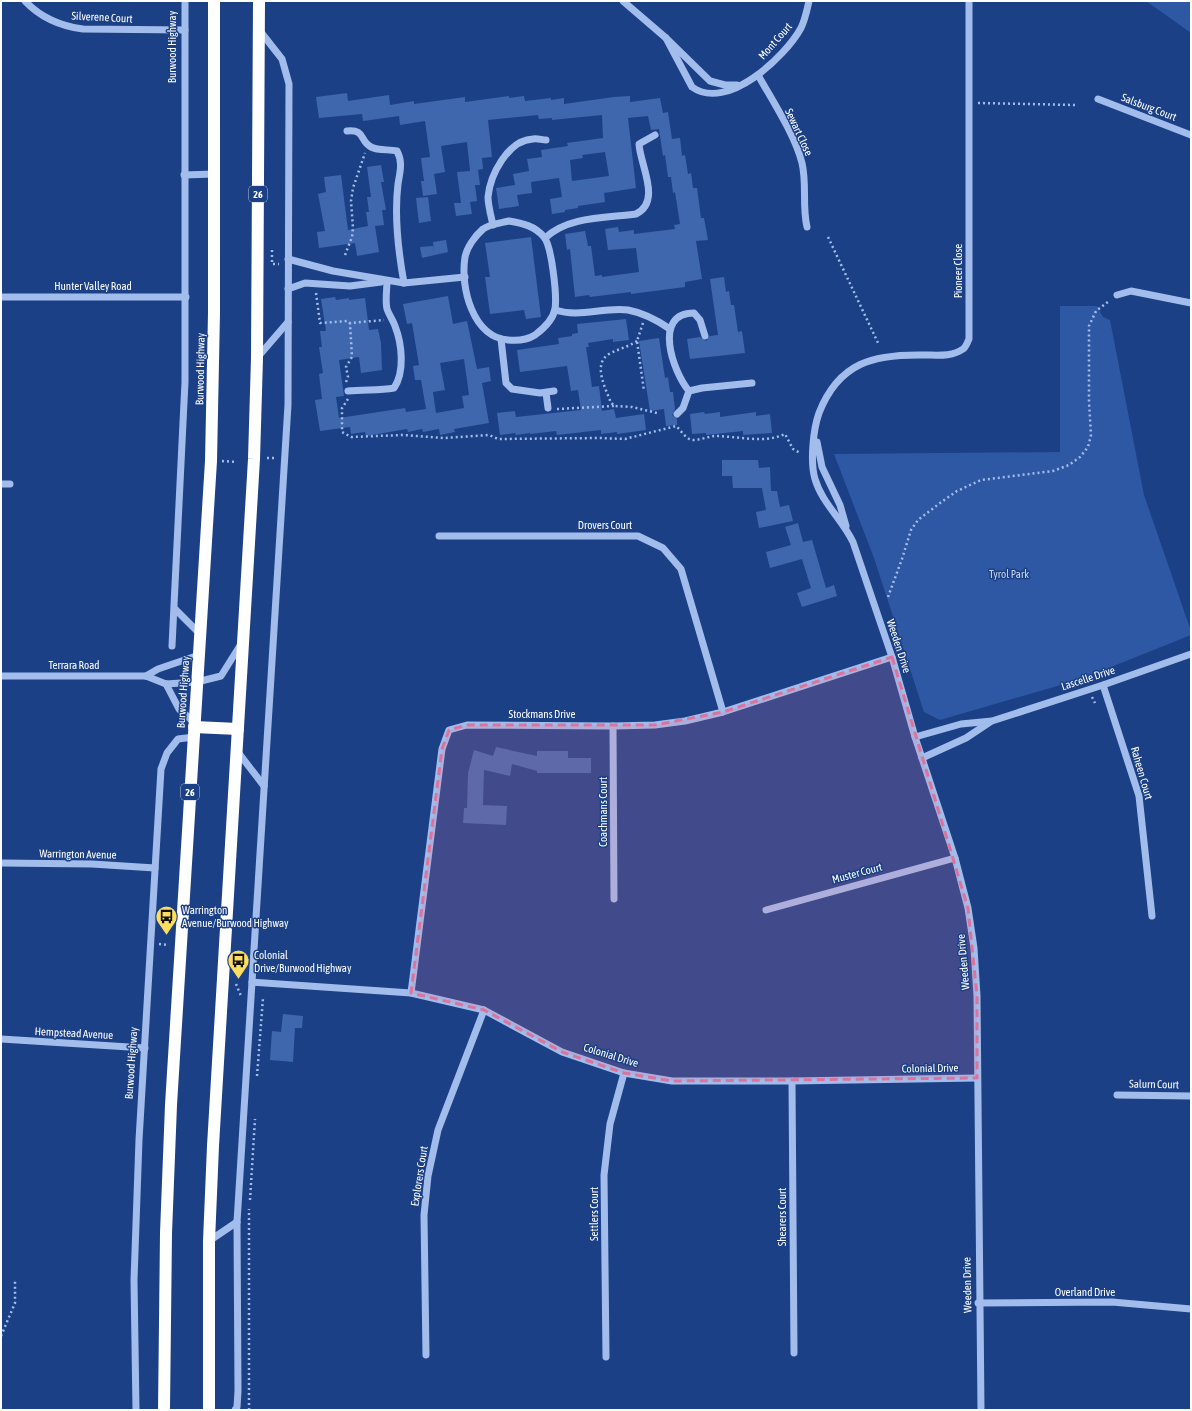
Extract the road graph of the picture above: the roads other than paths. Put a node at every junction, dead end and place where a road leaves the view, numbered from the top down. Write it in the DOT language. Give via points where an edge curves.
graph roads {
  1 [pos="25,1"];
  2 [pos="185,1"];
  3 [pos="214,1"];
  4 [pos="259,1"];
  5 [pos="623,1"];
  6 [pos="810,1"];
  7 [pos="970,1"];
  8 [pos="258,29"];
  9 [pos="185,30"];
  10 [pos="666,38"];
  11 [pos="758,75"];
  12 [pos="742,84"];
  13 [pos="1098,99"];
  14 [pos="347,131"];
  15 [pos="655,135"];
  16 [pos="1191,135"];
  17 [pos="546,140"];
  18 [pos="214,174"];
  19 [pos="184,175"];
  20 [pos="493,225"];
  21 [pos="807,227"];
  22 [pos="545,238"];
  23 [pos="288,259"];
  24 [pos="465,277"];
  25 [pos="387,281"];
  26 [pos="404,283"];
  27 [pos="288,289"];
  28 [pos="1117,295"];
  29 [pos="1,297"];
  30 [pos="186,297"];
  31 [pos="1191,304"];
  32 [pos="555,310"];
  33 [pos="288,322"];
  34 [pos="670,329"];
  35 [pos="705,336"];
  36 [pos="501,339"];
  37 [pos="258,358"];
  38 [pos="752,383"];
  39 [pos="348,391"];
  40 [pos="554,391"];
  41 [pos="689,392"];
  42 [pos="546,393"];
  43 [pos="548,408"];
  44 [pos="677,414"];
  45 [pos="815,432"];
  46 [pos="1,484"];
  47 [pos="10,484"];
  48 [pos="847,530"];
  49 [pos="439,536"];
  50 [pos="174,609"];
  51 [pos="200,634"];
  52 [pos="243,642"];
  53 [pos="172,646"];
  54 [pos="1191,654"];
  55 [pos="199,655"];
  56 [pos="892,657"];
  57 [pos="1,676"];
  58 [pos="146,676"];
  59 [pos="197,682"];
  60 [pos="166,684"];
  61 [pos="1103,686"];
  62 [pos="723,712"];
  63 [pos="992,721"];
  64 [pos="613,726"];
  65 [pos="194,729"];
  66 [pos="238,729"];
  67 [pos="915,737"];
  68 [pos="237,751"];
  69 [pos="922,758"];
  70 [pos="264,786"];
  71 [pos="955,858"];
  72 [pos="1,863"];
  73 [pos="155,868"];
  74 [pos="614,899"];
  75 [pos="766,910"];
  76 [pos="1152,916"];
  77 [pos="252,982"];
  78 [pos="411,993"];
  79 [pos="484,1010"];
  80 [pos="1,1039"];
  81 [pos="145,1048"];
  82 [pos="624,1073"];
  83 [pos="976,1078"];
  84 [pos="792,1081"];
  85 [pos="1117,1095"];
  86 [pos="1191,1096"];
  87 [pos="237,1222"];
  88 [pos="209,1241"];
  89 [pos="978,1303"];
  90 [pos="1191,1309"];
  91 [pos="794,1353"];
  92 [pos="426,1355"];
  93 [pos="606,1357"];
  94 [pos="136,1410"];
  95 [pos="164,1410"];
  96 [pos="209,1410"];
  97 [pos="235,1410"];
  98 [pos="980,1410"];
  1 -- 9 [label="street, Silverene Court" via="34,11 66,27"];
  2 -- 9 [label="street, Burwood Highway"];
  3 -- 18 [label="highway, Burwood Highway / 26"];
  4 -- 8 [label="highway, 26"];
  5 -- 10 [label="street, Mont Court"];
  6 -- 11 [label="street, Mont Court" via="798,32 782,53"];
  7 -- 45 [label="street, Pioneer Close" via="969,339 962,350 952,354 886,356 858,365 839,379 829,391 816,421"];
  8 -- 23 [label="street" via="282,59 289,84"];
  8 -- 37 [label="highway, 26"];
  9 -- 19 [label="street, Burwood Highway"];
  10 -- 12 [label="street, Mont Court" via="710,81 725,85"];
  10 -- 12 [label="street, Mont Court" via="692,87 700,92 721,93"];
  11 -- 12 [label="street, Mont Court"];
  11 -- 21 [label="street, Sewart Close" via="799,153 804,176"];
  13 -- 16 [label="street, Salsburg Court"];
  14 -- 26 [label="street" via="355,130 361,134 367,145 397,152 401,159 396,200"];
  15 -- 22 [label="street" via="639,144 649,187 648,202 644,210 636,214 566,224"];
  17 -- 20 [label="street" via="532,138 519,143 503,157 492,178 488,198"];
  18 -- 19 [label="street"];
  18 -- 51 [label="highway, Burwood Highway / 26" via="211,461"];
  19 -- 30 [label="street, Burwood Highway"];
  20 -- 22 [label="street" via="509,221 525,224"];
  20 -- 24 [label="street" via="484,228 473,239 466,256"];
  22 -- 32 [label="street" via="551,258"];
  23 -- 25 [label="street"];
  23 -- 27 [label="street"];
  24 -- 26 [label="street"];
  24 -- 36 [label="street" via="471,307 480,325 492,336"];
  25 -- 26 [label="street"];
  25 -- 27 [label="street" via="350,286 305,283"];
  25 -- 39 [label="street" via="387,308 399,340 401,368 398,382 394,388 384,390"];
  27 -- 33 [label="street"];
  28 -- 31 [label="street" via="1131,291"];
  29 -- 30 [label="street, Hunter Valley Road"];
  30 -- 50 [label="street, Burwood Highway" via="185,410"];
  32 -- 34 [label="street" via="568,314 627,310 654,318"];
  32 -- 36 [label="street" via="541,331 530,338 515,341"];
  33 -- 37 [label="street"];
  33 -- 70 [label="street" via="287,421"];
  34 -- 35 [label="street" via="674,320 685,313 694,313 700,320"];
  34 -- 41 [label="street" via="674,365 680,381"];
  36 -- 42 [label="street" via="506,382 512,389"];
  37 -- 52 [label="highway, 26"];
  38 -- 41 [label="street" via="702,388"];
  40 -- 42 [label="street"];
  41 -- 44 [label="street"];
  42 -- 43 [label="street"];
  45 -- 48 [label="street, Weeden Drive" via="822,467 840,505"];
  45 -- 48 [label="street, Weeden Drive" via="815,479 824,499"];
  46 -- 47 [label="street"];
  48 -- 56 [label="street, Weeden Drive"];
  49 -- 62 [label="street, Drovers Court" via="638,536 663,548 681,569"];
  50 -- 51 [label="street"];
  50 -- 53 [label="street, Burwood Highway"];
  51 -- 55 [label="highway, Burwood Highway / 26"];
  52 -- 59 [label="street, Terrara Road" via="221,676"];
  52 -- 66 [label="highway, 26"];
  54 -- 61 [label="street, Lascelle Drive"];
  55 -- 58 [label="street, Terrara Road" via="158,669"];
  55 -- 59 [label="highway, Burwood Highway / 26"];
  56 -- 62 [label="street, Stockmans Drive"];
  56 -- 67 [label="street, Weeden Drive"];
  57 -- 58 [label="street, Terrara Road"];
  58 -- 60 [label="street, Terrara Road"];
  59 -- 60 [label="street, Terrara Road"];
  59 -- 65 [label="highway, Burwood Highway / 26"];
  60 -- 65 [label="street" via="179,709"];
  61 -- 63 [label="street, Lascelle Drive"];
  61 -- 76 [label="street, Raheen Court" via="1139,796"];
  62 -- 64 [label="street, Stockmans Drive" via="655,725"];
  63 -- 67 [label="street, Lascelle Drive" via="961,724"];
  63 -- 69 [label="street, Lascelle Drive" via="966,738"];
  64 -- 74 [label="street, Coachmans Court"];
  64 -- 78 [label="street, Stockmans Drive" via="467,725 449,730 442,749"];
  65 -- 66 [label="highway"];
  65 -- 73 [label="street, Burwood Highway" via="178,739 163,761"];
  65 -- 95 [label="highway, Burwood Highway / 26" via="170,1105"];
  66 -- 68 [label="highway, 26"];
  67 -- 69 [label="street, Weeden Drive"];
  68 -- 70 [label="street"];
  68 -- 88 [label="highway, 26"];
  69 -- 71 [label="street, Weeden Drive"];
  70 -- 77 [label="street"];
  71 -- 75 [label="street, Muster Court"];
  71 -- 83 [label="street, Weeden Drive" via="968,908 974,948 977,996"];
  72 -- 73 [label="street, Warrington Avenue"];
  73 -- 81 [label="street, Burwood Highway"];
  77 -- 78 [label="street, Colonial Drive"];
  77 -- 87 [label="street"];
  78 -- 79 [label="street, Colonial Drive"];
  79 -- 82 [label="street, Colonial Drive" via="562,1052"];
  79 -- 92 [label="street, Explorers Court" via="438,1130 428,1176 424,1215"];
  80 -- 81 [label="street, Hempstead Avenue"];
  81 -- 94 [label="street, Burwood Highway" via="138,1140 134,1272"];
  82 -- 84 [label="street, Colonial Drive" via="672,1080"];
  82 -- 93 [label="street, Settlers Court" via="610,1124 604,1175"];
  83 -- 84 [label="street, Colonial Drive"];
  83 -- 89 [label="street, Weeden Drive"];
  84 -- 91 [label="street, Shearers Court"];
  85 -- 86 [label="street, Salurn Court"];
  87 -- 88 [label="street"];
  87 -- 97 [label="street" via="238,1392"];
  88 -- 96 [label="highway, 26"];
  89 -- 90 [label="street, Overland Drive" via="1112,1302"];
  89 -- 98 [label="street, Weeden Drive"];
}
